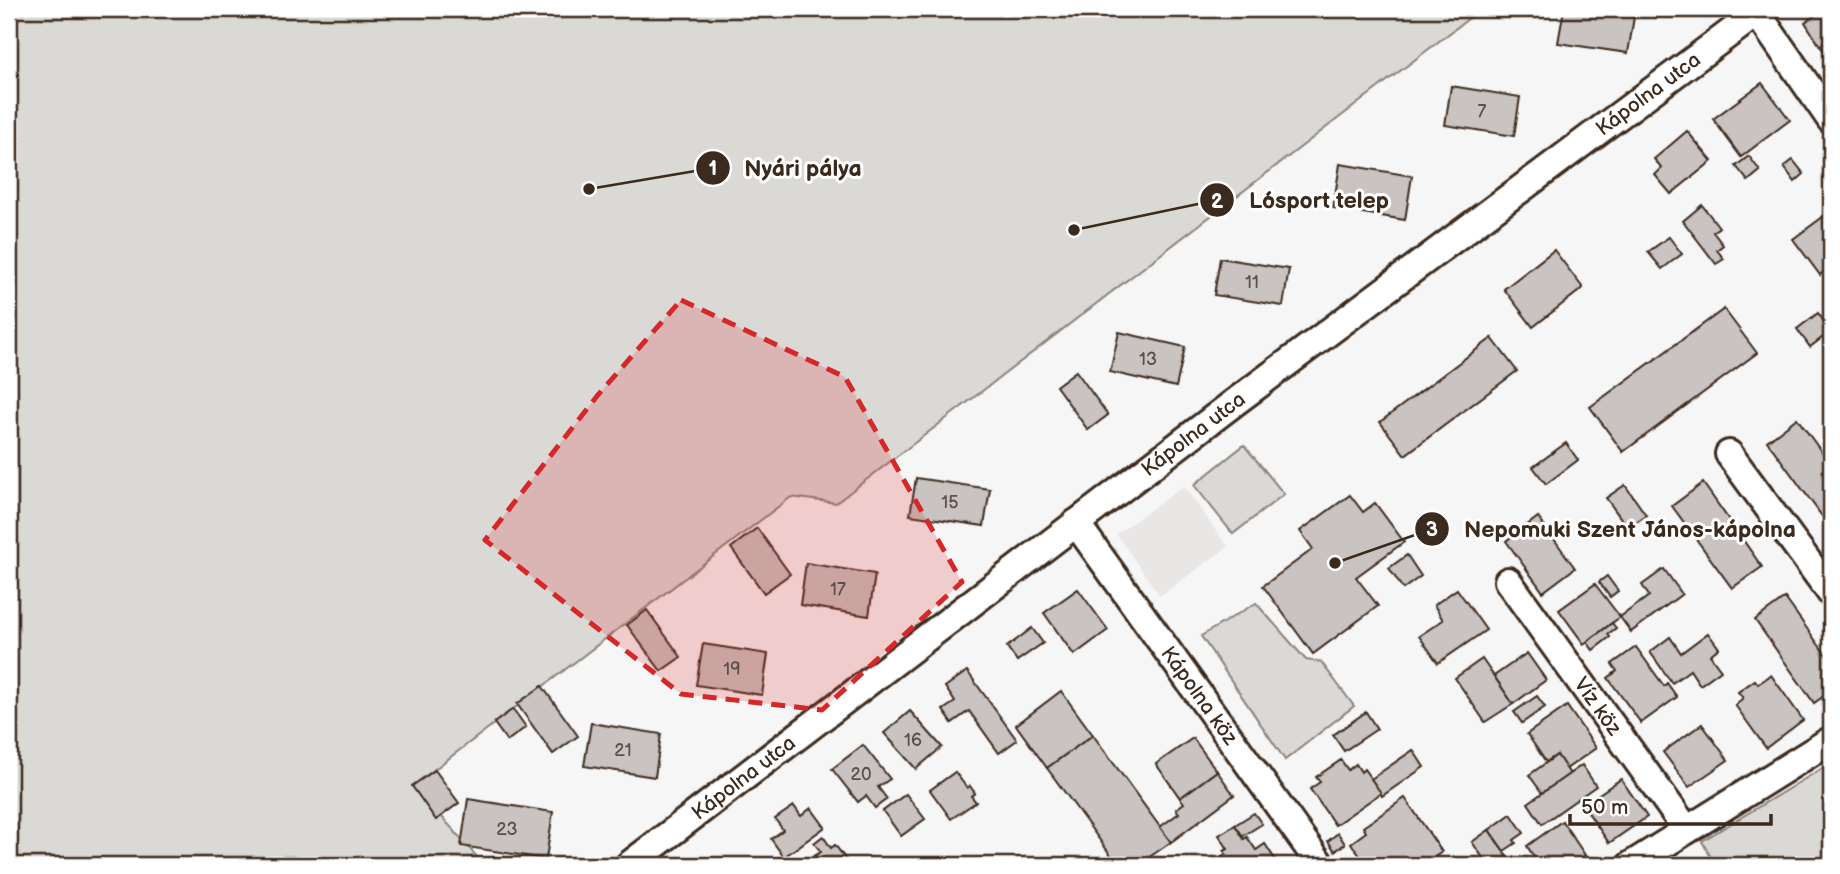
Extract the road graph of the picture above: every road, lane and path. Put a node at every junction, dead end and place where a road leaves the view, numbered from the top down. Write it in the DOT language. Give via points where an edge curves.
graph roads {
  1 [pos="1759,11"];
  2 [pos="1831,120"];
  3 [pos="1729,454"];
  4 [pos="1076,523"];
  5 [pos="1508,580"];
  6 [pos="1831,593"];
  7 [pos="1831,740"];
  8 [pos="1687,830"];
  9 [pos="629,865"];
  10 [pos="1321,865"];
  11 [pos="1631,865"];
  1 -- 2 [label="street"];
  1 -- 4 [label="street, Kápolna utca"];
  3 -- 6 [label="street"];
  4 -- 9 [label="street, Kápolna utca"];
  4 -- 10 [label="street, Kápolna köz"];
  5 -- 8 [label="street, Víz köz"];
  7 -- 8 [label="street"];
  8 -- 11 [label="street"];
}
